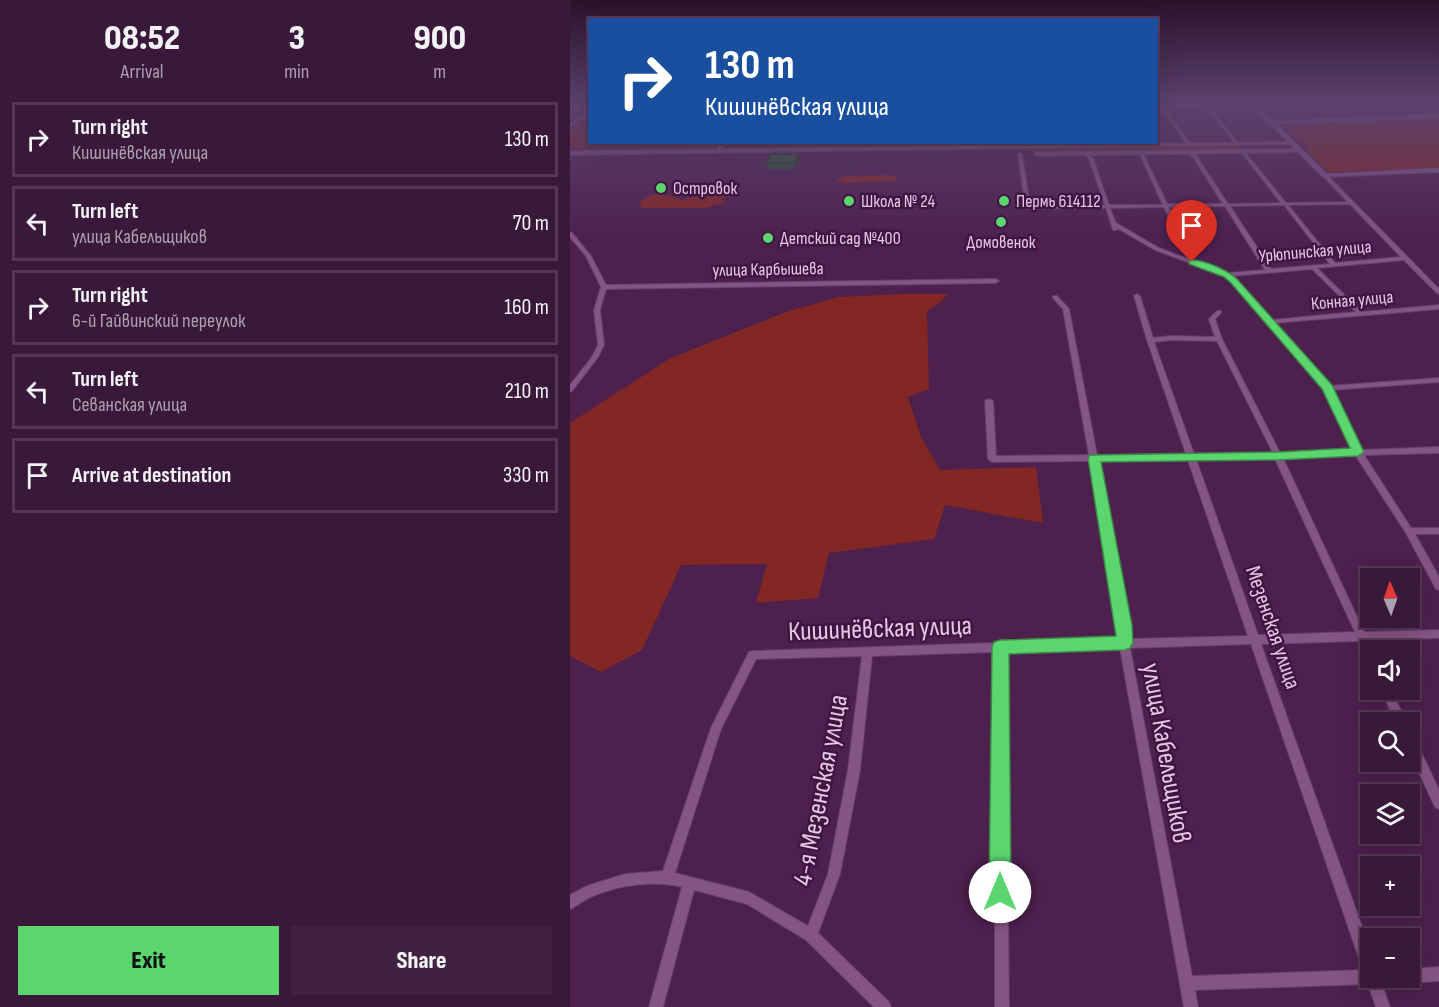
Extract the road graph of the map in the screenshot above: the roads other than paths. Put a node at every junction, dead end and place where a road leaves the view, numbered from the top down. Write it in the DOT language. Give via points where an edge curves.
graph roads {
  1 [pos="911,149"];
  2 [pos="1020,149"];
  3 [pos="1044,149"];
  4 [pos="716,151"];
  5 [pos="1301,151"];
  6 [pos="1243,152"];
  7 [pos="570,153"];
  8 [pos="1141,153"];
  9 [pos="1086,154"];
  10 [pos="1190,154"];
  11 [pos="1439,170"];
  12 [pos="1325,176"];
  13 [pos="1351,202"];
  14 [pos="1285,204"];
  15 [pos="1227,205"];
  16 [pos="1167,206"];
  17 [pos="1107,207"];
  18 [pos="570,234"];
  19 [pos="1406,258"];
  20 [pos="1192,262"];
  21 [pos="1334,265"];
  22 [pos="1313,267"];
  23 [pos="1269,271"];
  24 [pos="1227,275"];
  25 [pos="996,281"];
  26 [pos="604,287"];
  27 [pos="1439,292"];
  28 [pos="1137,296"];
  29 [pos="1056,297"];
  30 [pos="1439,307"];
  31 [pos="1220,312"];
  32 [pos="1361,314"];
  33 [pos="1268,322"];
  34 [pos="1219,339"];
  35 [pos="1150,340"];
  36 [pos="1439,380"];
  37 [pos="1328,388"];
  38 [pos="570,390"];
  39 [pos="989,401"];
  40 [pos="1439,450"];
  41 [pos="1358,452"];
  42 [pos="1191,456"];
  43 [pos="1278,456"];
  44 [pos="1094,458"];
  45 [pos="1409,531"];
  46 [pos="1439,531"];
  47 [pos="1439,586"];
  48 [pos="1439,634"];
  49 [pos="1361,637"];
  50 [pos="1256,639"];
  51 [pos="1362,640"];
  52 [pos="1125,643"];
  53 [pos="1000,647"];
  54 [pos="868,651"];
  55 [pos="1420,762"];
  56 [pos="1439,803"];
  57 [pos="667,877"];
  58 [pos="690,882"];
  59 [pos="570,902"];
  60 [pos="811,935"];
  61 [pos="1360,940"];
  62 [pos="1439,974"];
  63 [pos="1420,975"];
  64 [pos="1360,978"];
  65 [pos="1187,983"];
  66 [pos="1376,988"];
  67 [pos="656,1007"];
  68 [pos="884,1007"];
  69 [pos="1002,1007"];
  70 [pos="1191,1007"];
  71 [pos="1383,1007"];
  1 -- 4 [label="street"];
  2 -- 17 [label="street" via="1028,208"];
  3 -- 8 [label="street"];
  4 -- 7 [label="street"];
  5 -- 6 [label="street"];
  5 -- 12 [label="main road"];
  6 -- 8 [label="street"];
  6 -- 14 [label="street"];
  8 -- 16 [label="street"];
  9 -- 17 [label="street" via="1091,158"];
  10 -- 15 [label="street"];
  11 -- 12 [label="main road"];
  12 -- 13 [label="street"];
  13 -- 14 [label="street"];
  13 -- 19 [label="street"];
  14 -- 15 [label="street"];
  14 -- 21 [label="street"];
  15 -- 16 [label="street"];
  15 -- 23 [label="street"];
  16 -- 17 [label="street"];
  16 -- 20 [label="street"];
  17 -- 20 [label="street" via="1114,227"];
  18 -- 26 [label="street" via="588,256"];
  19 -- 21 [label="street, Урюпинская улица"];
  19 -- 27 [label="street"];
  20 -- 24 [label="street"];
  21 -- 22 [label="street, Урюпинская улица"];
  22 -- 23 [label="street, Урюпинская улица"];
  22 -- 32 [label="street"];
  23 -- 24 [label="street, Урюпинская улица"];
  24 -- 33 [label="street"];
  25 -- 26 [label="street, улица Карбышева"];
  26 -- 38 [label="street" via="597,310 601,345"];
  28 -- 35 [label="street, Мезенская улица"];
  29 -- 44 [label="street, улица Кабельщиков" via="1066,309"];
  30 -- 32 [label="street, Конная улица"];
  31 -- 34 [label="street" via="1212,318"];
  32 -- 33 [label="street, Конная улица"];
  33 -- 37 [label="street"];
  34 -- 35 [label="street"];
  34 -- 43 [label="street"];
  35 -- 42 [label="street, Мезенская улица"];
  36 -- 37 [label="street"];
  37 -- 41 [label="street"];
  39 -- 44 [label="street" via="992,459"];
  40 -- 41 [label="street"];
  41 -- 43 [label="street"];
  41 -- 45 [label="street"];
  42 -- 43 [label="street"];
  42 -- 44 [label="street"];
  42 -- 50 [label="street, Мезенская улица"];
  43 -- 49 [label="street"];
  44 -- 52 [label="street, улица Кабельщиков"];
  45 -- 46 [label="street"];
  45 -- 47 [label="street"];
  48 -- 49 [label="street, Кишинёвская улица"];
  49 -- 50 [label="street, Кишинёвская улица"];
  49 -- 51 [label="street"];
  50 -- 52 [label="street, Кишинёвская улица"];
  50 -- 61 [label="street, Мезенская улица"];
  52 -- 53 [label="street, Кишинёвская улица"];
  52 -- 65 [label="street, улица Кабельщиков"];
  53 -- 54 [label="street, Кишинёвская улица"];
  53 -- 69 [label="street"];
  54 -- 57 [label="street, Кишинёвская улица" via="753,655 716,728"];
  54 -- 60 [label="street, 4-я Мезенская улица" via="854,770 834,874"];
  55 -- 56 [label="street"];
  57 -- 58 [label="street"];
  57 -- 59 [label="street" via="625,880"];
  58 -- 60 [label="street" via="749,898"];
  58 -- 67 [label="street"];
  60 -- 68 [label="street"];
  62 -- 63 [label="street"];
  64 -- 65 [label="street"];
  65 -- 70 [label="street, улица Кабельщиков"];
  66 -- 71 [label="street"];
}
